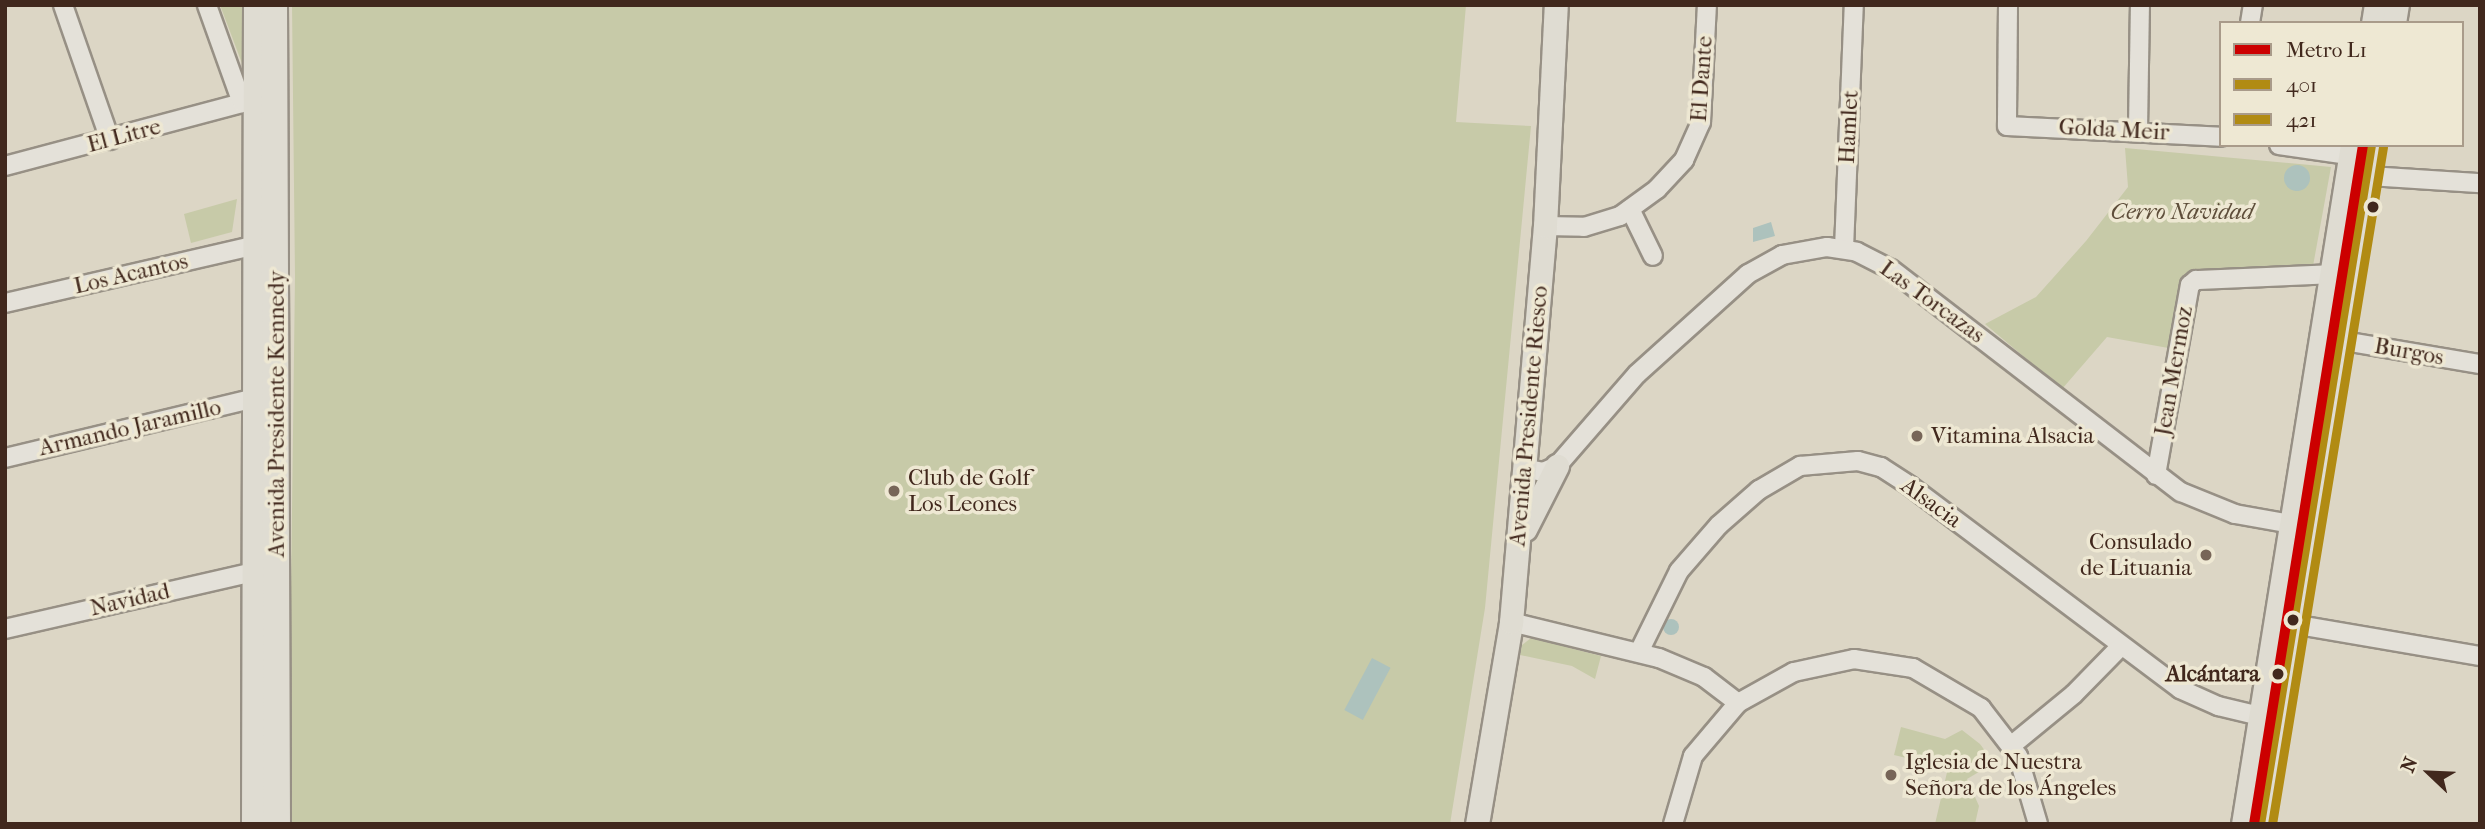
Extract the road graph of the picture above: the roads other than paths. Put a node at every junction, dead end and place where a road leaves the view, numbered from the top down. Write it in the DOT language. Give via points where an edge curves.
graph roads {
  1 [pos="63,5"];
  2 [pos="207,5"];
  3 [pos="255,5"];
  4 [pos="274,5"];
  5 [pos="1556,5"];
  6 [pos="1707,5"];
  7 [pos="1854,5"];
  8 [pos="2008,5"];
  9 [pos="2140,5"];
  10 [pos="242,103"];
  11 [pos="2138,129"];
  12 [pos="2219,137"];
  13 [pos="110,140"];
  14 [pos="2290,147"];
  15 [pos="2359,159"];
  16 [pos="255,163"];
  17 [pos="5,166"];
  18 [pos="2480,184"];
  19 [pos="1630,209"];
  20 [pos="1545,226"];
  21 [pos="256,245"];
  22 [pos="1844,249"];
  23 [pos="1653,256"];
  24 [pos="2332,274"];
  25 [pos="5,303"];
  26 [pos="2338,340"];
  27 [pos="2480,364"];
  28 [pos="254,398"];
  29 [pos="5,458"];
  30 [pos="1557,466"];
  31 [pos="1523,468"];
  32 [pos="2156,475"];
  33 [pos="2291,524"];
  34 [pos="1517,552"];
  35 [pos="254,572"];
  36 [pos="1511,622"];
  37 [pos="2292,624"];
  38 [pos="5,629"];
  39 [pos="2121,646"];
  40 [pos="1639,652"];
  41 [pos="2480,656"];
  42 [pos="1738,703"];
  43 [pos="2260,716"];
  44 [pos="2012,745"];
  45 [pos="1480,823"];
  46 [pos="253,824"];
  47 [pos="277,824"];
  48 [pos="1673,824"];
  49 [pos="2038,824"];
  50 [pos="2243,824"];
  51 [pos="2260,824"];
  1 -- 13 [label="street"];
  2 -- 10 [label="street"];
  3 -- 16 [label="main road"];
  4 -- 47 [label="highway, Avenida Presidente Kennedy"];
  5 -- 20 [label="main road, Avenida Presidente Riesco"];
  6 -- 19 [label="street, El Dante" via="1702,113 1695,141 1677,169"];
  7 -- 22 [label="street, Hamlet"];
  8 -- 11 [label="street, Golda Meir" via="2007,126"];
  9 -- 11 [label="street"];
  10 -- 13 [label="street, El Litre"];
  10 -- 16 [label="main road"];
  11 -- 12 [label="street, Golda Meir"];
  13 -- 17 [label="street, El Litre"];
  14 -- 15 [label="street"];
  15 -- 18 [label="street"];
  15 -- 24 [label="main road"];
  15 -- 26 [label="main road"];
  16 -- 21 [label="main road"];
  19 -- 20 [label="street, El Dante" via="1597,225"];
  19 -- 23 [label="street"];
  20 -- 31 [label="main road, Avenida Presidente Riesco"];
  21 -- 25 [label="street, Los Acantos"];
  21 -- 28 [label="main road"];
  22 -- 30 [label="street, Las Torcazas" via="1795,251 1748,274 1637,374"];
  22 -- 32 [label="street, Las Torcazas" via="1891,269"];
  24 -- 32 [label="street, Jean Mermoz" via="2196,280 2190,285"];
  24 -- 33 [label="main road"];
  26 -- 27 [label="street, Burgos"];
  26 -- 37 [label="main road"];
  28 -- 29 [label="street, Armando Jaramillo"];
  28 -- 35 [label="main road"];
  30 -- 31 [label="street" via="1543,471"];
  30 -- 34 [label="main road"];
  31 -- 34 [label="main road, Avenida Presidente Riesco"];
  32 -- 33 [label="street, Las Torcazas" via="2218,509"];
  33 -- 43 [label="main road"];
  34 -- 36 [label="main road, Avenida Presidente Riesco"];
  35 -- 38 [label="street, Navidad"];
  35 -- 46 [label="main road"];
  36 -- 40 [label="street"];
  36 -- 45 [label="main road, Avenida Presidente Riesco"];
  37 -- 41 [label="street"];
  37 -- 51 [label="main road"];
  39 -- 40 [label="street, Alsacia" via="1900,479 1871,463 1843,460 1816,462 1784,474 1719,525 1679,571"];
  39 -- 43 [label="street, Alsacia" via="2188,693"];
  39 -- 44 [label="street" via="2074,694"];
  40 -- 42 [label="street" via="1704,677"];
  42 -- 44 [label="street" via="1770,682 1809,667 1854,659 1883,662 1913,668 1958,691 1981,708"];
  42 -- 48 [label="street" via="1693,756"];
  43 -- 50 [label="main road"];
  44 -- 49 [label="street"];
}
